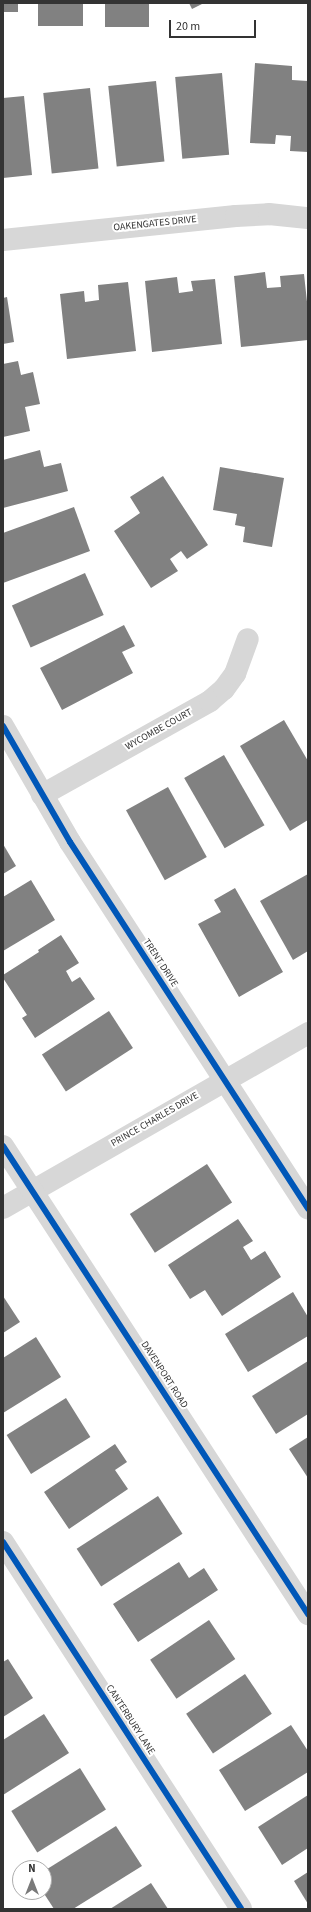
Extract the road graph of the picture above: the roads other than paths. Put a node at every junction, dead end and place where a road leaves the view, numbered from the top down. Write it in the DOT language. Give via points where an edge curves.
graph roads {
  1 [pos="308,218"];
  2 [pos="3,240"];
  3 [pos="248,639"];
  4 [pos="3,726"];
  5 [pos="42,795"];
  6 [pos="308,1033"];
  7 [pos="225,1080"];
  8 [pos="3,1146"];
  9 [pos="32,1191"];
  10 [pos="3,1208"];
  11 [pos="308,1208"];
  12 [pos="3,1542"];
  13 [pos="308,1614"];
  14 [pos="241,1909"];
  1 -- 2 [label="street, OAKENGATES DRIVE" via="269,214 236,216"];
  3 -- 5 [label="street, WYCOMBE COURT" via="235,674 224,689 210,701"];
  4 -- 5 [label="street, TRENT DRIVE"];
  5 -- 7 [label="street, TRENT DRIVE" via="98,886"];
  6 -- 7 [label="street, PRINCE CHARLES DRIVE"];
  7 -- 9 [label="street, PRINCE CHARLES DRIVE"];
  7 -- 11 [label="street, TRENT DRIVE"];
  8 -- 9 [label="street, DAVENPORT ROAD"];
  9 -- 10 [label="street, PRINCE CHARLES DRIVE"];
  9 -- 13 [label="street, DAVENPORT ROAD"];
  12 -- 14 [label="street, CANTERBURY LANE"];
}
